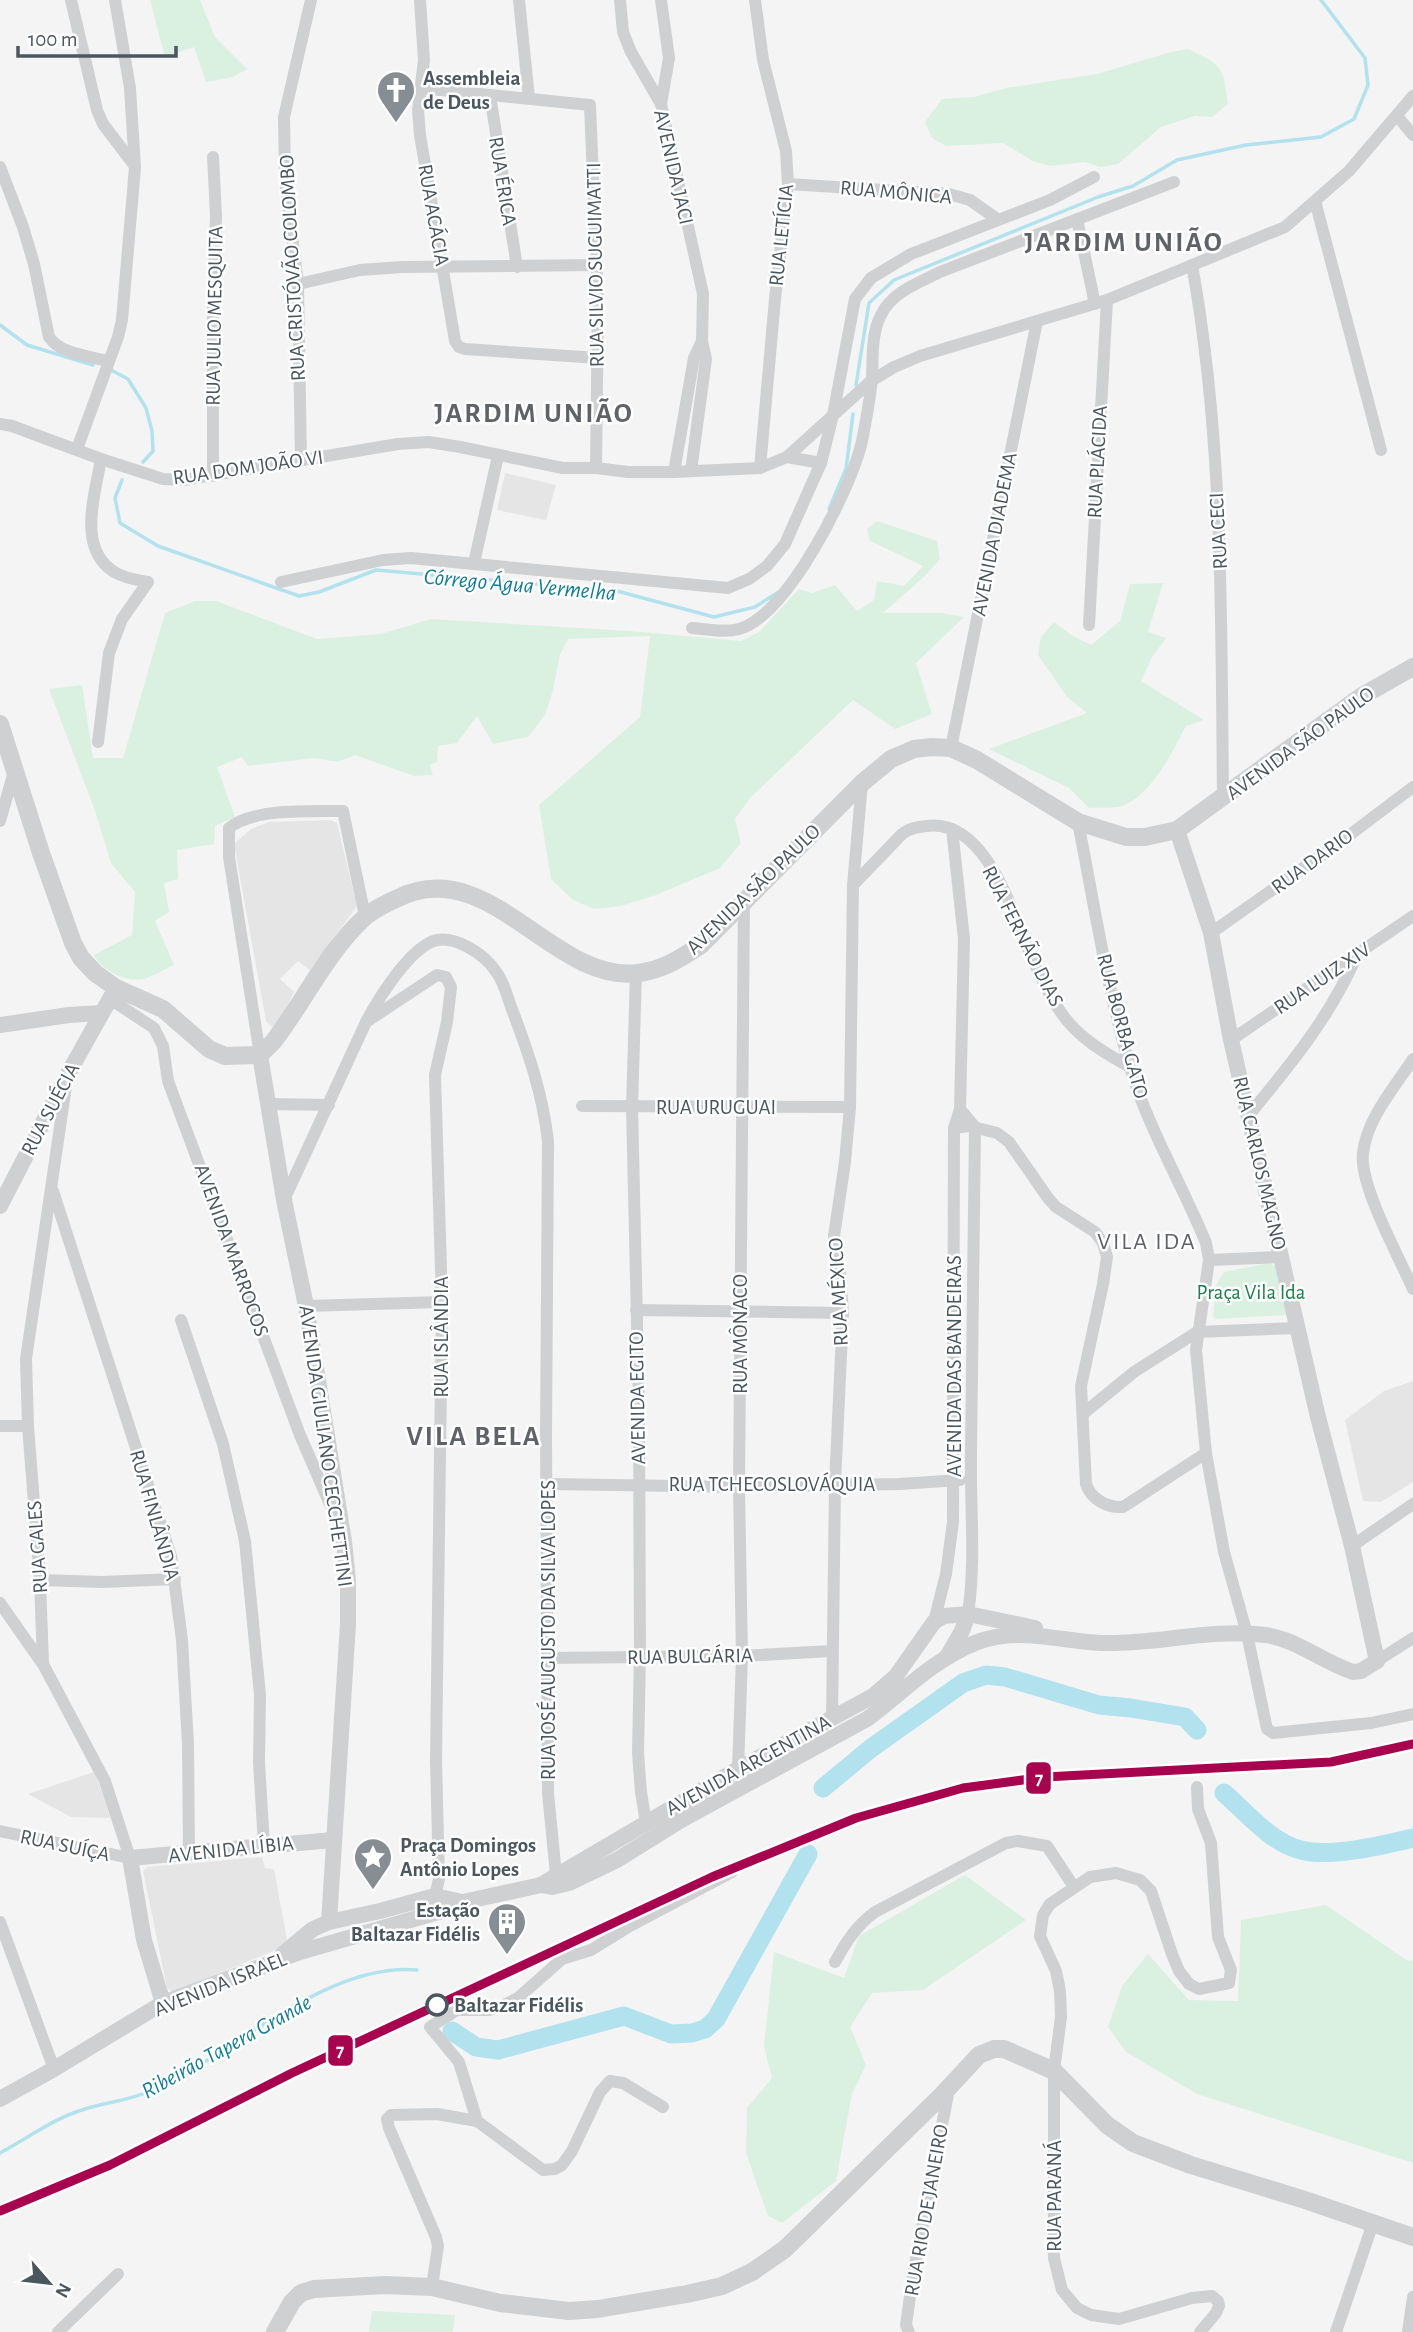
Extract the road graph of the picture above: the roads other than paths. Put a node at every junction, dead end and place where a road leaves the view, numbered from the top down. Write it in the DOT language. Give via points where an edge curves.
graph roads {
  1 [pos="71,0"];
  2 [pos="115,0"];
  3 [pos="311,0"];
  4 [pos="420,0"];
  5 [pos="519,0"];
  6 [pos="620,0"];
  7 [pos="661,0"];
  8 [pos="757,1"];
  9 [pos="420,88"];
  10 [pos="490,95"];
  11 [pos="1413,96"];
  12 [pos="529,98"];
  13 [pos="661,103"];
  14 [pos="1397,116"];
  15 [pos="1413,135"];
  16 [pos="213,157"];
  17 [pos="0,167"];
  18 [pos="135,167"];
  19 [pos="1094,177"];
  20 [pos="1174,182"];
  21 [pos="788,184"];
  22 [pos="1315,201"];
  23 [pos="997,219"];
  24 [pos="1077,219"];
  25 [pos="597,265"];
  26 [pos="1192,265"];
  27 [pos="443,267"];
  28 [pos="517,267"];
  29 [pos="298,284"];
  30 [pos="1101,302"];
  31 [pos="1037,321"];
  32 [pos="702,341"];
  33 [pos="597,358"];
  34 [pos="108,361"];
  35 [pos="871,382"];
  36 [pos="833,415"];
  37 [pos="0,425"];
  38 [pos="77,449"];
  39 [pos="1381,450"];
  40 [pos="498,456"];
  41 [pos="787,457"];
  42 [pos="101,459"];
  43 [pos="301,461"];
  44 [pos="821,463"];
  45 [pos="596,467"];
  46 [pos="760,468"];
  47 [pos="691,471"];
  48 [pos="674,472"];
  49 [pos="213,476"];
  50 [pos="474,563"];
  51 [pos="281,582"];
  52 [pos="1089,625"];
  53 [pos="692,628"];
  54 [pos="1413,667"];
  55 [pos="0,724"];
  56 [pos="98,742"];
  57 [pos="951,748"];
  58 [pos="15,768"];
  59 [pos="862,783"];
  60 [pos="1413,787"];
  61 [pos="1223,799"];
  62 [pos="0,821"];
  63 [pos="1078,822"];
  64 [pos="952,829"];
  65 [pos="1177,830"];
  66 [pos="853,885"];
  67 [pos="744,900"];
  68 [pos="365,916"];
  69 [pos="1413,916"];
  70 [pos="1211,933"];
  71 [pos="1356,957"];
  72 [pos="635,973"];
  73 [pos="109,1000"];
  74 [pos="366,1023"];
  75 [pos="0,1025"];
  76 [pos="1231,1040"];
  77 [pos="260,1055"];
  78 [pos="1413,1059"];
  79 [pos="1130,1067"];
  80 [pos="69,1072"];
  81 [pos="268,1104"];
  82 [pos="329,1105"];
  83 [pos="582,1106"];
  84 [pos="632,1107"];
  85 [pos="741,1107"];
  86 [pos="850,1107"];
  87 [pos="960,1109"];
  88 [pos="1249,1115"];
  89 [pos="975,1127"];
  90 [pos="954,1128"];
  91 [pos="52,1190"];
  92 [pos="284,1200"];
  93 [pos="0,1206"];
  94 [pos="1281,1257"];
  95 [pos="1209,1260"];
  96 [pos="1413,1289"];
  97 [pos="442,1302"];
  98 [pos="306,1306"];
  99 [pos="953,1309"];
  100 [pos="636,1310"];
  101 [pos="973,1311"];
  102 [pos="740,1313"];
  103 [pos="843,1313"];
  104 [pos="181,1320"];
  105 [pos="1297,1328"];
  106 [pos="1197,1332"];
  107 [pos="1084,1413"];
  108 [pos="0,1426"];
  109 [pos="28,1426"];
  110 [pos="1206,1453"];
  111 [pos="954,1480"];
  112 [pos="970,1480"];
  113 [pos="835,1483"];
  114 [pos="548,1484"];
  115 [pos="638,1485"];
  116 [pos="739,1487"];
  117 [pos="1413,1504"];
  118 [pos="340,1518"];
  119 [pos="1352,1546"];
  120 [pos="175,1579"];
  121 [pos="40,1580"];
  122 [pos="0,1603"];
  123 [pos="968,1614"];
  124 [pos="934,1622"];
  125 [pos="1247,1634"];
  126 [pos="1054,1636"];
  127 [pos="1413,1638"];
  128 [pos="920,1644"];
  129 [pos="831,1651"];
  130 [pos="640,1656"];
  131 [pos="742,1656"];
  132 [pos="548,1658"];
  133 [pos="1377,1661"];
  134 [pos="940,1662"];
  135 [pos="43,1664"];
  136 [pos="1413,1714"];
  137 [pos="832,1718"];
  138 [pos="738,1769"];
  139 [pos="1196,1787"];
  140 [pos="646,1823"];
  141 [pos="0,1831"];
  142 [pos="333,1840"];
  143 [pos="264,1845"];
  144 [pos="619,1849"];
  145 [pos="190,1853"];
  146 [pos="130,1858"];
  147 [pos="732,1872"];
  148 [pos="556,1875"];
  149 [pos="439,1879"];
  150 [pos="541,1885"];
  151 [pos="1074,1887"];
  152 [pos="435,1896"];
  153 [pos="463,1902"];
  154 [pos="0,1922"];
  155 [pos="329,1922"];
  156 [pos="300,1952"];
  157 [pos="273,1962"];
  158 [pos="835,1962"];
  159 [pos="163,2003"];
  160 [pos="54,2069"];
  161 [pos="1054,2071"];
  162 [pos="949,2088"];
  163 [pos="0,2099"];
  164 [pos="663,2107"];
  165 [pos="477,2122"];
  166 [pos="1373,2223"];
  167 [pos="1413,2237"];
  168 [pos="118,2274"];
  169 [pos="432,2287"];
  170 [pos="1413,2297"];
  171 [pos="1203,2327"];
  172 [pos="58,2332"];
  173 [pos="275,2332"];
  174 [pos="909,2332"];
  175 [pos="1336,2332"];
  176 [pos="1408,2332"];
  1 -- 18 [label="street" via="97,110"];
  2 -- 18 [label="street" via="130,88"];
  3 -- 29 [label="street, RUA CRISTÓVÃO COLOMBO" via="284,117 285,178"];
  4 -- 9 [label="street, RUA ACÁCIA" via="424,60"];
  5 -- 12 [label="street"];
  6 -- 13 [label="street, AVENIDA JACI" via="631,52"];
  7 -- 13 [label="street" via="669,58"];
  8 -- 21 [label="street, RUA LETÍCIA" via="763,60 786,151"];
  9 -- 10 [label="street"];
  9 -- 27 [label="street, RUA ACÁCIA" via="420,135"];
  10 -- 12 [label="street"];
  10 -- 28 [label="street, RUA ÉRICA"];
  11 -- 14 [label="street"];
  12 -- 25 [label="street, RUA SILVIO SUGUIMATTI" via="589,105"];
  13 -- 32 [label="street, AVENIDA JACI" via="703,294"];
  14 -- 15 [label="street"];
  14 -- 22 [label="street" via="1349,171"];
  16 -- 49 [label="street, RUA JULIO MESQUITA"];
  17 -- 34 [label="street" via="34,264 49,337 61,348"];
  18 -- 34 [label="street" via="122,320"];
  19 -- 23 [label="street"];
  20 -- 24 [label="street"];
  21 -- 23 [label="street, RUA MÔNICA" via="949,194 970,200"];
  21 -- 46 [label="street, RUA LETÍCIA"];
  22 -- 26 [label="street" via="1285,227"];
  22 -- 39 [label="street"];
  23 -- 36 [label="street" via="911,254 861,289 855,299"];
  24 -- 30 [label="street, RUA PLÁCIDA"];
  24 -- 35 [label="street" via="940,272 889,302 874,340"];
  25 -- 28 [label="street"];
  25 -- 33 [label="street, RUA SILVIO SUGUIMATTI"];
  26 -- 30 [label="street"];
  26 -- 61 [label="street, RUA CECI" via="1212,426 1220,547"];
  27 -- 28 [label="street"];
  27 -- 29 [label="street" via="360,270"];
  27 -- 33 [label="street, RUA ACÁCIA" via="459,346"];
  29 -- 43 [label="street, RUA CRISTÓVÃO COLOMBO"];
  30 -- 31 [label="street"];
  30 -- 52 [label="street, RUA PLÁCIDA"];
  31 -- 35 [label="street" via="920,356"];
  31 -- 57 [label="street, AVENIDA DIADEMA"];
  32 -- 47 [label="street, AVENIDA JACI" via="706,359"];
  32 -- 48 [label="street, AVENIDA JACI" via="694,358"];
  33 -- 45 [label="street, RUA SILVIO SUGUIMATTI"];
  34 -- 38 [label="street"];
  35 -- 36 [label="street"];
  35 -- 53 [label="street" via="861,444 848,485 826,529 782,596 759,619 740,629"];
  36 -- 41 [label="street"];
  36 -- 44 [label="street"];
  37 -- 38 [label="street, RUA DOM JOÃO VI"];
  38 -- 42 [label="street, RUA DOM JOÃO VI"];
  40 -- 43 [label="street, RUA DOM JOÃO VI" via="429,442"];
  40 -- 45 [label="street, RUA DOM JOÃO VI" via="563,468"];
  40 -- 50 [label="street"];
  41 -- 44 [label="street"];
  41 -- 46 [label="street, RUA DOM JOÃO VI"];
  42 -- 49 [label="street, RUA DOM JOÃO VI" via="163,479"];
  42 -- 56 [label="street" via="90,527 94,549 117,574 148,582 122,619 109,653"];
  43 -- 49 [label="street, RUA DOM JOÃO VI"];
  44 -- 50 [label="street" via="785,544 767,566 728,587"];
  45 -- 48 [label="street, RUA DOM JOÃO VI"];
  46 -- 47 [label="street, RUA DOM JOÃO VI"];
  47 -- 48 [label="street, RUA DOM JOÃO VI"];
  50 -- 51 [label="street" via="383,560"];
  54 -- 61 [label="main road, AVENIDA SÃO PAULO" via="1362,696"];
  55 -- 58 [label="main road"];
  57 -- 59 [label="main road, AVENIDA SÃO PAULO" via="914,749 891,759"];
  57 -- 63 [label="main road, AVENIDA SÃO PAULO"];
  58 -- 62 [label="street"];
  58 -- 73 [label="main road" via="74,943"];
  59 -- 66 [label="street, RUA MÉXICO"];
  59 -- 67 [label="main road, AVENIDA SÃO PAULO"];
  60 -- 70 [label="street, RUA DARIO"];
  61 -- 65 [label="main road, AVENIDA SÃO PAULO"];
  63 -- 65 [label="main road, AVENIDA SÃO PAULO" via="1126,837"];
  63 -- 79 [label="street, RUA BORBA GATO"];
  64 -- 66 [label="street" via="933,825 906,831"];
  64 -- 79 [label="street, RUA FERNÃO DIAS" via="978,849 1000,881 1060,1011 1077,1032"];
  64 -- 87 [label="street, AVENIDA DAS BANDEIRAS" via="964,939"];
  65 -- 70 [label="street, RUA CARLOS MAGNO"];
  66 -- 86 [label="street, RUA MÉXICO"];
  67 -- 72 [label="main road, AVENIDA SÃO PAULO" via="701,945 676,961"];
  67 -- 85 [label="street, RUA MÔNACO"];
  68 -- 72 [label="main road, AVENIDA SÃO PAULO" via="410,891 453,889 491,904 585,961 603,969"];
  68 -- 77 [label="main road, AVENIDA SÃO PAULO"];
  68 -- 77 [label="street" via="343,811 289,811 238,820 229,828 229,857"];
  69 -- 71 [label="street, RUA LUIZ XIV"];
  70 -- 76 [label="street, RUA CARLOS MAGNO"];
  71 -- 76 [label="street, RUA LUIZ XIV"];
  71 -- 88 [label="street" via="1322,1022"];
  72 -- 84 [label="street, AVENIDA EGITO"];
  73 -- 75 [label="street" via="69,1015"];
  73 -- 77 [label="main road" via="163,1009 209,1049 225,1056"];
  73 -- 80 [label="street, RUA SUÉCIA"];
  73 -- 118 [label="street, AVENIDA MARROCOS" via="146,1020 159,1035 168,1081 300,1435"];
  74 -- 82 [label="street, RUA JOSÉ AUGUSTO DA SILVA LOPES"];
  74 -- 97 [label="street, RUA ISLÂNDIA" via="437,975 449,981 447,1022 435,1075"];
  74 -- 114 [label="street, RUA JOSÉ AUGUSTO DA SILVA LOPES" via="392,980 429,943 440,940 470,947 499,974 544,1107 548,1141"];
  76 -- 88 [label="street, RUA CARLOS MAGNO"];
  77 -- 81 [label="street, AVENIDA GIULIANO CECCHETTINI"];
  78 -- 96 [label="street" via="1375,1116 1362,1155 1368,1188"];
  79 -- 95 [label="street, RUA BORBA GATO" via="1206,1243"];
  80 -- 91 [label="street, RUA GALES"];
  80 -- 93 [label="street, RUA SUÉCIA"];
  81 -- 82 [label="street"];
  81 -- 92 [label="street, AVENIDA GIULIANO CECCHETTINI"];
  82 -- 92 [label="street, RUA JOSÉ AUGUSTO DA SILVA LOPES"];
  83 -- 84 [label="street, RUA URUGUAI"];
  84 -- 85 [label="street, RUA URUGUAI"];
  84 -- 100 [label="street, AVENIDA EGITO"];
  85 -- 86 [label="street, RUA URUGUAI"];
  85 -- 102 [label="street, RUA MÔNACO"];
  86 -- 103 [label="street, RUA MÉXICO" via="834,1236"];
  87 -- 89 [label="street"];
  87 -- 90 [label="street, AVENIDA DAS BANDEIRAS"];
  88 -- 94 [label="street, RUA CARLOS MAGNO"];
  89 -- 90 [label="street"];
  89 -- 101 [label="street, AVENIDA DAS BANDEIRAS"];
  89 -- 107 [label="street" via="1009,1142 1056,1207 1095,1232 1103,1243 1107,1257 1082,1373"];
  90 -- 99 [label="street, AVENIDA DAS BANDEIRAS"];
  91 -- 109 [label="street, RUA GALES" via="28,1332"];
  91 -- 120 [label="street, RUA FINLÂNDIA"];
  92 -- 98 [label="street, AVENIDA GIULIANO CECCHETTINI"];
  94 -- 95 [label="street"];
  94 -- 105 [label="street, RUA CARLOS MAGNO"];
  95 -- 106 [label="street"];
  97 -- 98 [label="street"];
  97 -- 149 [label="street, RUA ISLÂNDIA" via="436,1746"];
  98 -- 118 [label="street, AVENIDA GIULIANO CECCHETTINI"];
  99 -- 101 [label="street"];
  99 -- 111 [label="street, AVENIDA DAS BANDEIRAS"];
  100 -- 102 [label="street"];
  100 -- 115 [label="street, AVENIDA EGITO"];
  101 -- 112 [label="street, AVENIDA DAS BANDEIRAS"];
  102 -- 103 [label="street"];
  102 -- 116 [label="street, RUA MÔNACO"];
  103 -- 113 [label="street, RUA MÉXICO"];
  104 -- 143 [label="street" via="223,1444 246,1541 260,1695"];
  105 -- 106 [label="street"];
  105 -- 119 [label="street, RUA CARLOS MAGNO"];
  106 -- 107 [label="street" via="1134,1372"];
  106 -- 110 [label="street"];
  107 -- 110 [label="street" via="1086,1484 1094,1497 1110,1507 1129,1505"];
  108 -- 109 [label="street"];
  109 -- 121 [label="street, RUA GALES"];
  110 -- 125 [label="street" via="1224,1552"];
  111 -- 112 [label="street, RUA TCHECOSLOVÁQUIA"];
  111 -- 113 [label="street, RUA TCHECOSLOVÁQUIA"];
  111 -- 124 [label="street, AVENIDA DAS BANDEIRAS" via="950,1552"];
  112 -- 123 [label="street, AVENIDA DAS BANDEIRAS" via="973,1541"];
  113 -- 116 [label="street, RUA TCHECOSLOVÁQUIA"];
  113 -- 129 [label="street, RUA MÉXICO"];
  114 -- 115 [label="street, RUA TCHECOSLOVÁQUIA"];
  114 -- 132 [label="street, RUA JOSÉ AUGUSTO DA SILVA LOPES"];
  115 -- 116 [label="street, RUA TCHECOSLOVÁQUIA"];
  115 -- 130 [label="street, AVENIDA EGITO"];
  116 -- 131 [label="street, RUA MÔNACO"];
  117 -- 119 [label="street"];
  118 -- 142 [label="street, AVENIDA GIULIANO CECCHETTINI" via="348,1624"];
  119 -- 133 [label="street, RUA CARLOS MAGNO"];
  120 -- 121 [label="street"];
  120 -- 145 [label="street, RUA FINLÂNDIA" via="188,1744"];
  121 -- 135 [label="street, RUA GALES"];
  122 -- 135 [label="street"];
  123 -- 124 [label="street" via="944,1616"];
  123 -- 126 [label="street"];
  123 -- 134 [label="street"];
  124 -- 128 [label="street, AVENIDA ARGENTINA"];
  125 -- 126 [label="street" via="1101,1643"];
  125 -- 133 [label="street" via="1284,1639 1348,1670 1362,1671"];
  125 -- 136 [label="street" via="1271,1733"];
  126 -- 134 [label="street, AVENIDA ARGENTINA" via="1006,1634 976,1642"];
  127 -- 133 [label="street"];
  128 -- 134 [label="street" via="924,1661"];
  128 -- 137 [label="street, AVENIDA ARGENTINA" via="896,1676 873,1696"];
  129 -- 131 [label="street, RUA BULGÁRIA"];
  129 -- 137 [label="street, RUA MÉXICO"];
  130 -- 131 [label="street, RUA BULGÁRIA"];
  130 -- 132 [label="street, RUA BULGÁRIA"];
  130 -- 140 [label="street, AVENIDA EGITO" via="638,1753"];
  131 -- 138 [label="street, RUA MÔNACO"];
  132 -- 148 [label="street, RUA JOSÉ AUGUSTO DA SILVA LOPES" via="548,1793"];
  134 -- 144 [label="street, AVENIDA ARGENTINA" via="867,1719"];
  135 -- 146 [label="street, RUA GALES" via="105,1781"];
  137 -- 138 [label="street, AVENIDA ARGENTINA"];
  138 -- 140 [label="street, AVENIDA ARGENTINA"];
  139 -- 151 [label="street" via="1198,1809 1211,1843 1218,1937 1231,1970 1228,1983 1199,1989 1189,1984 1172,1954 1151,1891 1140,1880 1104,1873"];
  140 -- 144 [label="street, AVENIDA ARGENTINA"];
  141 -- 146 [label="street, RUA SUÍÇA"];
  142 -- 143 [label="street, AVENIDA LÍBIA"];
  142 -- 155 [label="street, AVENIDA GIULIANO CECCHETTINI"];
  143 -- 145 [label="street, AVENIDA LÍBIA"];
  144 -- 148 [label="street, AVENIDA ARGENTINA"];
  144 -- 150 [label="street, AVENIDA ARGENTINA" via="569,1883"];
  145 -- 146 [label="street, AVENIDA LÍBIA"];
  146 -- 159 [label="street, RUA GALES" via="144,1940"];
  147 -- 165 [label="street" via="591,1950 562,1959 502,2006 457,2010 430,2027 458,2062"];
  148 -- 150 [label="street, AVENIDA ARGENTINA"];
  149 -- 152 [label="street, RUA ISLÂNDIA"];
  149 -- 153 [label="street"];
  150 -- 153 [label="street, AVENIDA ARGENTINA"];
  151 -- 158 [label="street" via="1047,1846 1006,1843 875,1912 855,1929"];
  151 -- 161 [label="street" via="1051,1904 1040,1925 1060,1991"];
  152 -- 153 [label="street"];
  152 -- 155 [label="street"];
  153 -- 156 [label="street, AVENIDA ISRAEL"];
  154 -- 160 [label="street"];
  155 -- 156 [label="street"];
  155 -- 157 [label="street" via="313,1929"];
  156 -- 157 [label="street, AVENIDA ISRAEL"];
  157 -- 159 [label="street, AVENIDA ISRAEL"];
  159 -- 160 [label="street, AVENIDA ISRAEL"];
  160 -- 163 [label="street, AVENIDA ISRAEL"];
  161 -- 162 [label="main road" via="994,2049 979,2055"];
  161 -- 166 [label="main road" via="1107,2125 1133,2143"];
  161 -- 171 [label="street, RUA PARANÁ" via="1054,2258 1062,2290 1077,2308 1119,2319 1212,2296 1219,2306"];
  162 -- 169 [label="main road" via="785,2249 722,2286 569,2311 500,2303"];
  162 -- 174 [label="street, RUA RIO DE JANEIRO" via="913,2275"];
  164 -- 165 [label="street" via="623,2083 610,2081 562,2165 543,2170"];
  165 -- 169 [label="street" via="418,2113 387,2119 436,2237"];
  166 -- 167 [label="main road"];
  166 -- 175 [label="street"];
  168 -- 172 [label="street"];
  169 -- 173 [label="main road" via="314,2289 292,2302"];
  170 -- 176 [label="street"];
}
